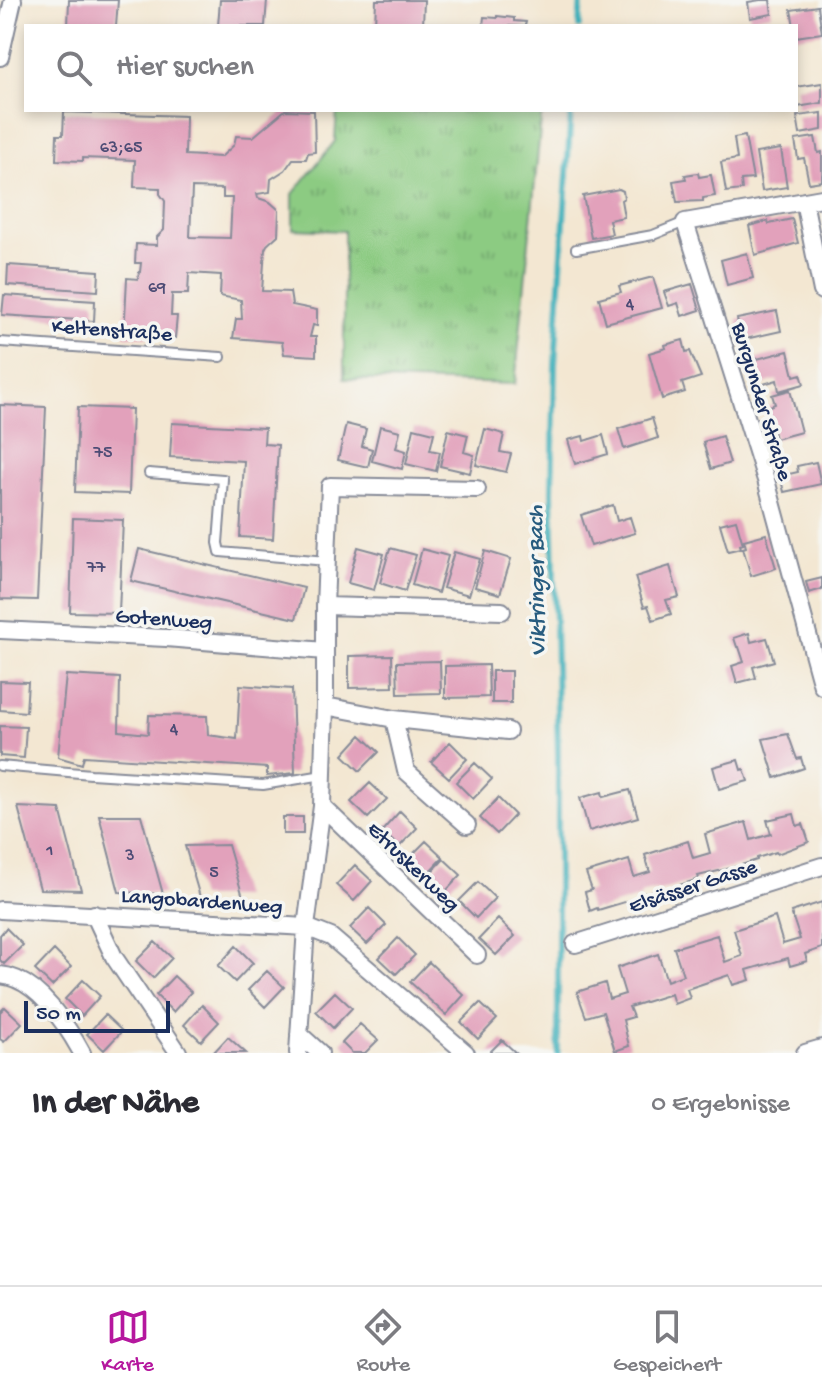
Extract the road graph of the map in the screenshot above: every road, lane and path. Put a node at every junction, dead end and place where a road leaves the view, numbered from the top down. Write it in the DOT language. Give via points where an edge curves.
graph roads {
  1 [pos="13,0"];
  2 [pos="0,57"];
  3 [pos="822,198"];
  4 [pos="804,201"];
  5 [pos="685,222"];
  6 [pos="576,249"];
  7 [pos="822,291"];
  8 [pos="0,342"];
  9 [pos="221,357"];
  10 [pos="149,473"];
  11 [pos="477,489"];
  12 [pos="327,561"];
  13 [pos="325,606"];
  14 [pos="502,611"];
  15 [pos="0,630"];
  16 [pos="325,651"];
  17 [pos="822,686"];
  18 [pos="325,706"];
  19 [pos="394,719"];
  20 [pos="508,731"];
  21 [pos="0,766"];
  22 [pos="323,775"];
  23 [pos="322,806"];
  24 [pos="467,825"];
  25 [pos="822,866"];
  26 [pos="0,910"];
  27 [pos="94,914"];
  28 [pos="306,927"];
  29 [pos="575,944"];
  30 [pos="477,955"];
  31 [pos="0,975"];
  32 [pos="299,1034"];
  33 [pos="822,1048"];
  34 [pos="178,1052"];
  35 [pos="82,1053"];
  36 [pos="298,1053"];
  37 [pos="320,1053"];
  38 [pos="466,1053"];
  39 [pos="805,1053"];
  1 -- 2 [label="street"];
  3 -- 4 [label="street"];
  4 -- 5 [label="street"];
  4 -- 7 [label="street"];
  5 -- 6 [label="lane" via="653,235"];
  5 -- 17 [label="street, Burgunder Straße" via="763,472"];
  8 -- 9 [label="lane, Keltenstraße"];
  10 -- 12 [label="lane" via="223,479 220,552"];
  11 -- 12 [label="street" via="330,486"];
  12 -- 13 [label="street"];
  13 -- 14 [label="street"];
  13 -- 16 [label="street"];
  15 -- 16 [label="street, Gotenweg"];
  16 -- 18 [label="street"];
  18 -- 19 [label="street"];
  18 -- 22 [label="street"];
  19 -- 20 [label="street"];
  19 -- 24 [label="street" via="406,771"];
  21 -- 22 [label="lane" via="263,785"];
  22 -- 23 [label="street"];
  23 -- 28 [label="street"];
  23 -- 30 [label="street, Etruskerweg"];
  25 -- 29 [label="street, Elsässer Gasse"];
  26 -- 27 [label="street, Langobardenweg"];
  27 -- 28 [label="street, Langobardenweg"];
  27 -- 34 [label="street, Langobardenweg" via="114,957"];
  28 -- 32 [label="street"];
  28 -- 38 [label="street" via="331,937"];
  31 -- 35 [label="street" via="40,994"];
  32 -- 36 [label="street"];
  32 -- 37 [label="street"];
  33 -- 39 [label="street"];
}
